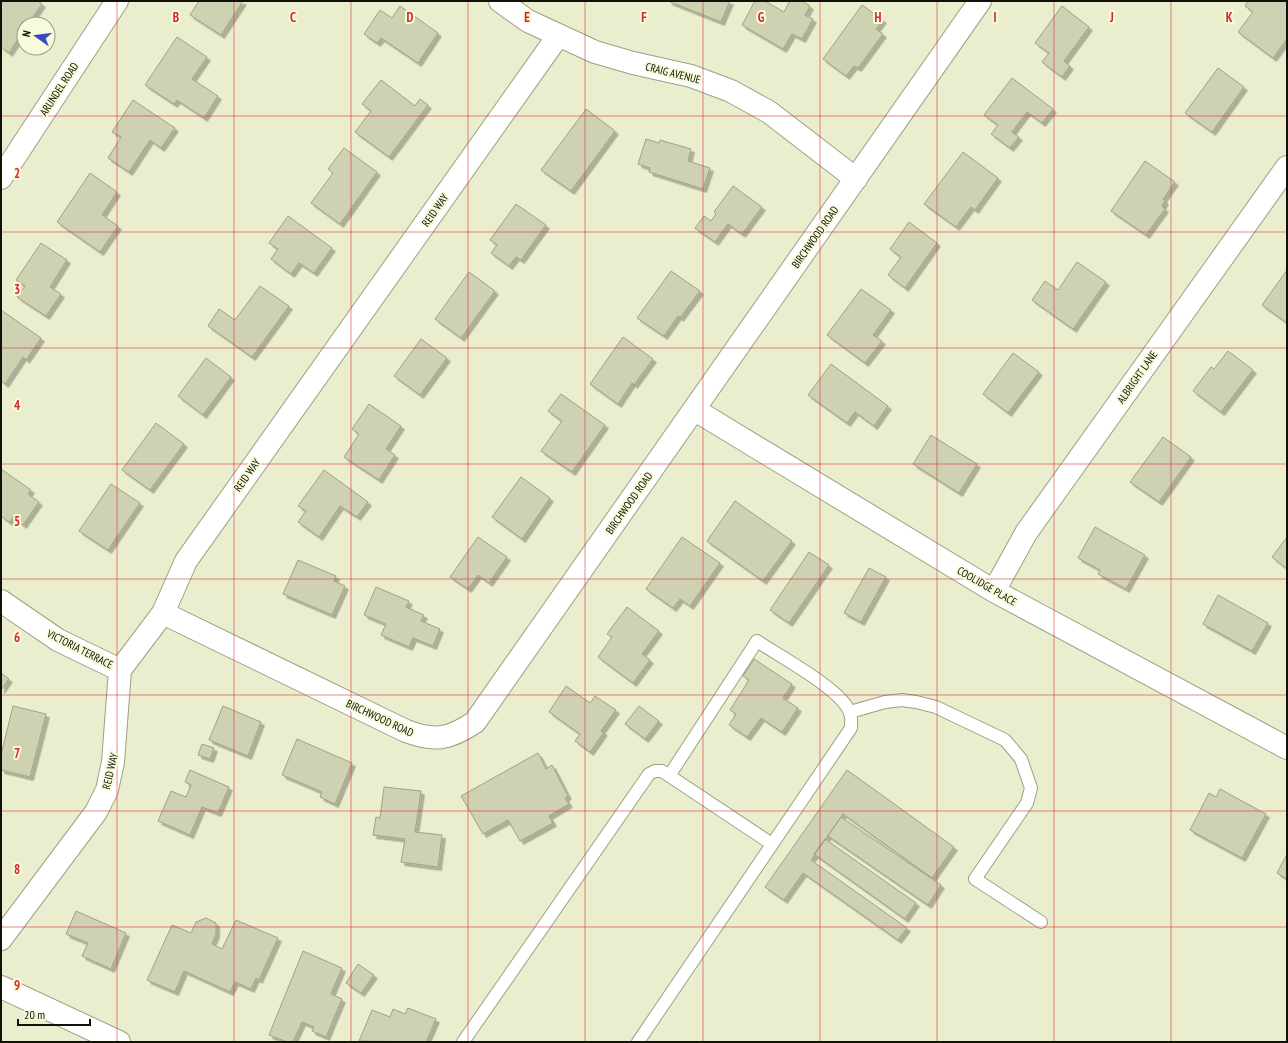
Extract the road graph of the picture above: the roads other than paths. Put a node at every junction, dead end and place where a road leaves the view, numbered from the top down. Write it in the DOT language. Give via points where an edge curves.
graph roads {
  1 [pos="118,1"];
  2 [pos="500,1"];
  3 [pos="980,1"];
  4 [pos="558,36"];
  5 [pos="1287,167"];
  6 [pos="1,178"];
  7 [pos="856,179"];
  8 [pos="695,410"];
  9 [pos="994,591"];
  10 [pos="1,600"];
  11 [pos="163,613"];
  12 [pos="120,670"];
  13 [pos="850,712"];
  14 [pos="1287,747"];
  15 [pos="670,776"];
  16 [pos="772,844"];
  17 [pos="1041,922"];
  18 [pos="1,939"];
  19 [pos="1,987"];
  20 [pos="119,1042"];
  21 [pos="463,1042"];
  22 [pos="638,1042"];
  1 -- 6 [label="street, ARUNDEL ROAD"];
  2 -- 4 [label="street, CRAIG AVENUE"];
  3 -- 7 [label="street, BIRCHWOOD ROAD"];
  4 -- 7 [label="street, CRAIG AVENUE" via="595,52 691,76 731,91 769,112"];
  4 -- 11 [label="street, REID WAY" via="186,561"];
  5 -- 9 [label="street, ALBRIGHT LANE" via="1026,533"];
  7 -- 8 [label="street, BIRCHWOOD ROAD"];
  8 -- 9 [label="street, COOLIDGE PLACE"];
  8 -- 11 [label="street, BIRCHWOOD ROAD" via="475,722 459,733 442,738 422,737 406,731"];
  9 -- 14 [label="street, COOLIDGE PLACE"];
  10 -- 12 [label="street, VICTORIA TERRACE" via="58,640"];
  11 -- 12 [label="street, REID WAY"];
  12 -- 18 [label="street, REID WAY" via="116,735 107,790 96,812"];
  13 -- 15 [label="lane" via="836,692 757,641"];
  13 -- 16 [label="lane" via="851,728"];
  13 -- 17 [label="lane" via="885,702 916,702 936,707 1005,740 1021,759 1031,788 1027,803 975,879"];
  15 -- 16 [label="lane"];
  15 -- 21 [label="lane" via="655,770 648,774"];
  16 -- 22 [label="lane"];
  19 -- 20 [label="street"];
}
